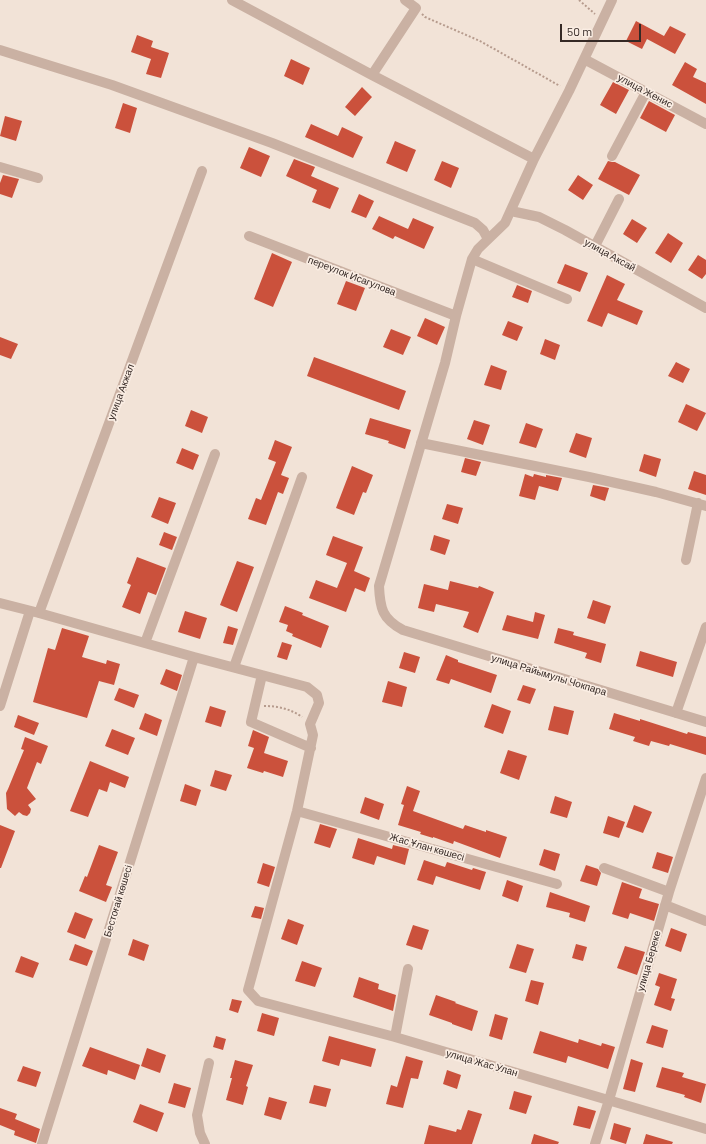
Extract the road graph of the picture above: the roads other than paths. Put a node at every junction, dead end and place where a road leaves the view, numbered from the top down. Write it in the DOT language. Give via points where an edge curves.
graph roads {
  1 [pos="232,0"];
  2 [pos="406,0"];
  3 [pos="612,0"];
  4 [pos="0,50"];
  5 [pos="584,59"];
  6 [pos="372,75"];
  7 [pos="646,92"];
  8 [pos="706,124"];
  9 [pos="612,156"];
  10 [pos="534,159"];
  11 [pos="0,168"];
  12 [pos="202,171"];
  13 [pos="38,178"];
  14 [pos="619,199"];
  15 [pos="511,210"];
  16 [pos="249,236"];
  17 [pos="488,239"];
  18 [pos="595,246"];
  19 [pos="472,259"];
  20 [pos="567,299"];
  21 [pos="706,308"];
  22 [pos="456,316"];
  23 [pos="421,443"];
  24 [pos="215,454"];
  25 [pos="302,477"];
  26 [pos="702,505"];
  27 [pos="686,560"];
  28 [pos="0,603"];
  29 [pos="34,612"];
  30 [pos="706,627"];
  31 [pos="146,642"];
  32 [pos="194,657"];
  33 [pos="234,667"];
  34 [pos="262,675"];
  35 [pos="0,706"];
  36 [pos="676,713"];
  37 [pos="706,722"];
  38 [pos="311,748"];
  39 [pos="706,778"];
  40 [pos="297,811"];
  41 [pos="604,868"];
  42 [pos="557,884"];
  43 [pos="669,892"];
  44 [pos="665,905"];
  45 [pos="706,921"];
  46 [pos="408,969"];
  47 [pos="395,1037"];
  48 [pos="209,1063"];
  49 [pos="609,1100"];
  50 [pos="706,1129"];
  51 [pos="42,1144"];
  52 [pos="205,1144"];
  53 [pos="595,1144"];
  1 -- 6 [label="street"];
  2 -- 6 [label="street" via="416,8"];
  3 -- 5 [label="street"];
  4 -- 17 [label="street" via="112,85 272,143 475,223"];
  5 -- 7 [label="street, улица Женис"];
  5 -- 10 [label="street"];
  6 -- 10 [label="street"];
  7 -- 8 [label="street, улица Женис"];
  7 -- 9 [label="street"];
  10 -- 15 [label="street"];
  11 -- 13 [label="street"];
  12 -- 29 [label="street, улица Акжал"];
  14 -- 18 [label="street"];
  15 -- 17 [label="street" via="505,223"];
  15 -- 18 [label="street, улица Аксай" via="539,217"];
  16 -- 22 [label="street, переулок Исагулова"];
  17 -- 19 [label="street"];
  18 -- 21 [label="street, улица Аксай"];
  19 -- 20 [label="street"];
  19 -- 22 [label="street"];
  22 -- 23 [label="street"];
  23 -- 26 [label="street" via="589,477"];
  23 -- 36 [label="street, улица Райымулы Чокпара" via="379,586 380,603 392,624 403,630"];
  24 -- 31 [label="street"];
  25 -- 33 [label="street"];
  26 -- 27 [label="street"];
  28 -- 29 [label="street"];
  29 -- 31 [label="street"];
  29 -- 35 [label="street, улица Акжал"];
  30 -- 36 [label="street"];
  31 -- 32 [label="street"];
  32 -- 33 [label="street"];
  32 -- 51 [label="street, Бестоғай көшесі"];
  33 -- 34 [label="street"];
  34 -- 38 [label="street" via="252,722"];
  34 -- 38 [label="street" via="307,687 317,695 319,703 310,724 313,735"];
  36 -- 37 [label="street, улица Райымулы Чокпара"];
  38 -- 40 [label="street"];
  39 -- 43 [label="street, улица Береке"];
  40 -- 42 [label="street, Жас Ұлан көшесі"];
  40 -- 47 [label="street, улица Жас Улан" via="248,990 258,1000"];
  41 -- 43 [label="street"];
  43 -- 44 [label="street, улица Береке"];
  44 -- 45 [label="street"];
  44 -- 49 [label="street, улица Береке"];
  46 -- 47 [label="street"];
  47 -- 49 [label="street, улица Жас Улан"];
  48 -- 52 [label="street" via="197,1115"];
  49 -- 50 [label="street, улица Жас Улан"];
  49 -- 53 [label="street, улица Береке"];
}
